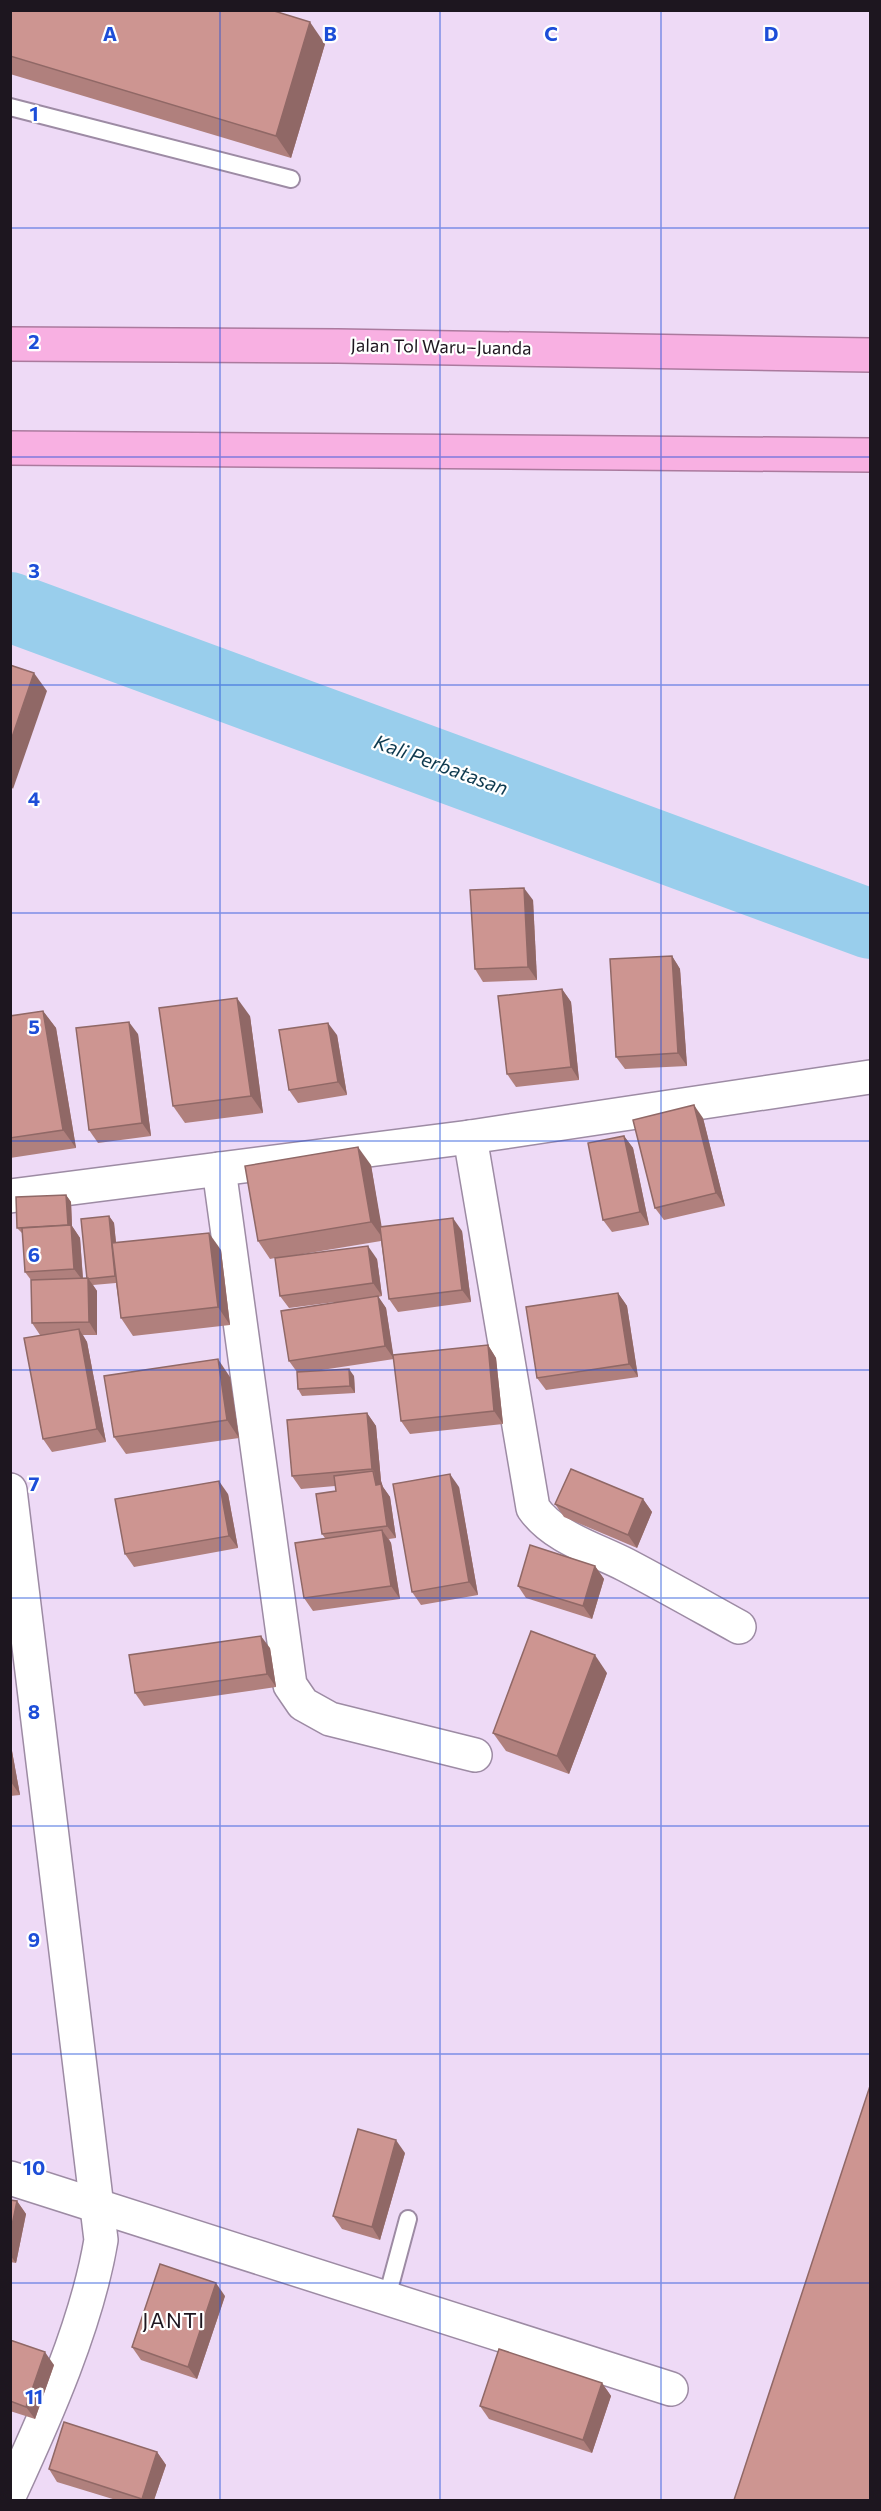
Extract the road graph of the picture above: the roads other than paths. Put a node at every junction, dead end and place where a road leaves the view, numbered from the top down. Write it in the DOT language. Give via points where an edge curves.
graph roads {
  1 [pos="10,107"];
  2 [pos="291,179"];
  3 [pos="10,344"];
  4 [pos="870,355"];
  5 [pos="10,448"];
  6 [pos="870,454"];
  7 [pos="870,1077"];
  8 [pos="470,1137"];
  9 [pos="219,1169"];
  10 [pos="10,1196"];
  11 [pos="10,1490"];
  12 [pos="739,1627"];
  13 [pos="475,1755"];
  14 [pos="10,2178"];
  15 [pos="98,2205"];
  16 [pos="408,2220"];
  17 [pos="387,2297"];
  18 [pos="670,2389"];
  19 [pos="10,2494"];
  1 -- 2 [label="lane"];
  3 -- 4 [label="highway, Jalan Tol Waru–Juanda" via="338,345"];
  5 -- 6 [label="highway"];
  7 -- 8 [label="street"];
  8 -- 9 [label="street"];
  8 -- 12 [label="street" via="533,1508 545,1523 561,1533"];
  9 -- 10 [label="street"];
  9 -- 13 [label="street" via="290,1685 303,1704 330,1719"];
  11 -- 15 [label="street"];
  14 -- 15 [label="street"];
  15 -- 17 [label="street"];
  15 -- 19 [label="street" via="101,2240 89,2294"];
  16 -- 17 [label="lane"];
  17 -- 18 [label="street"];
}
